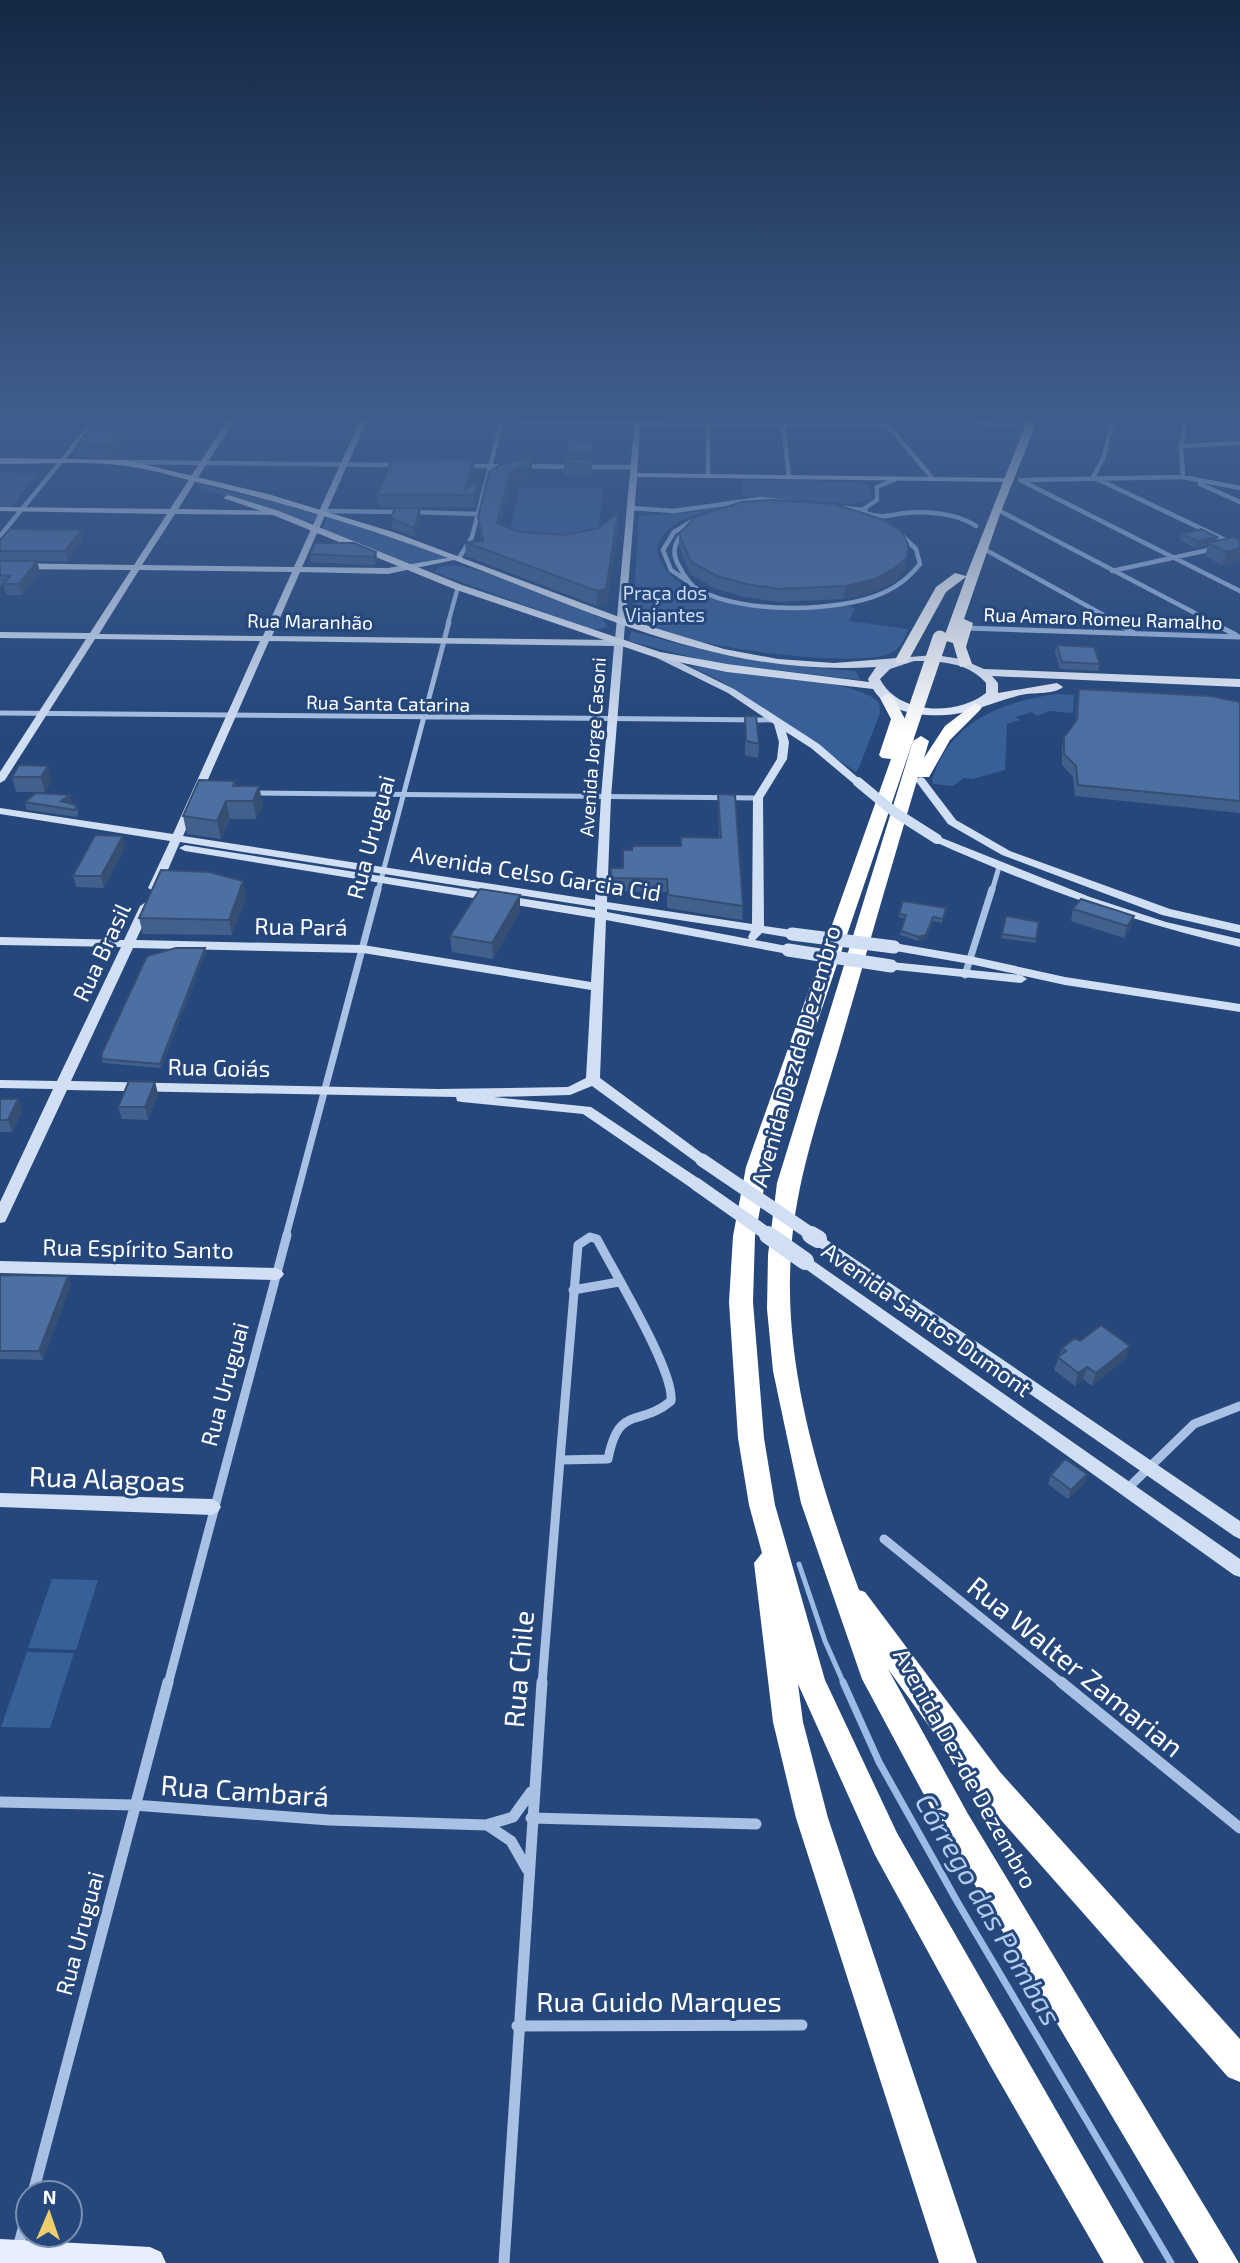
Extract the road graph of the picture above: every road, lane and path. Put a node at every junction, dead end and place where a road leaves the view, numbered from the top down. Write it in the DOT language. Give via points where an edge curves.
graph roads {
  1 [pos="12,522"];
  2 [pos="167,522"];
  3 [pos="297,522"];
  4 [pos="318,522"];
  5 [pos="354,522"];
  6 [pos="475,522"];
  7 [pos="630,522"];
  8 [pos="694,522"];
  9 [pos="699,522"];
  10 [pos="968,522"];
  11 [pos="978,522"];
  12 [pos="992,522"];
  13 [pos="1019,522"];
  14 [pos="1102,522"];
  15 [pos="1186,522"];
  16 [pos="976,526"];
  17 [pos="890,527"];
  18 [pos="315,529"];
  19 [pos="0,536"];
  20 [pos="1240,537"];
  21 [pos="1220,538"];
  22 [pos="1234,544"];
  23 [pos="1240,547"];
  24 [pos="984,549"];
  25 [pos="459,558"];
  26 [pos="1174,558"];
  27 [pos="437,564"];
  28 [pos="0,566"];
  29 [pos="137,568"];
  30 [pos="411,569"];
  31 [pos="296,570"];
  32 [pos="1111,571"];
  33 [pos="431,577"];
  34 [pos="966,577"];
  35 [pos="690,583"];
  36 [pos="458,587"];
  37 [pos="1240,591"];
  38 [pos="620,623"];
  39 [pos="965,628"];
  40 [pos="1135,633"];
  41 [pos="0,635"];
  42 [pos="93,636"];
  43 [pos="1240,637"];
  44 [pos="266,638"];
  45 [pos="443,640"];
  46 [pos="619,643"];
  47 [pos="658,655"];
  48 [pos="897,662"];
  49 [pos="965,664"];
  50 [pos="982,672"];
  51 [pos="1240,683"];
  52 [pos="876,686"];
  53 [pos="1240,691"];
  54 [pos="887,698"];
  55 [pos="982,703"];
  56 [pos="0,713"];
  57 [pos="42,714"];
  58 [pos="231,716"];
  59 [pos="423,718"];
  60 [pos="612,719"];
  61 [pos="777,722"];
  62 [pos="0,780"];
  63 [pos="920,780"];
  64 [pos="197,793"];
  65 [pos="211,793"];
  66 [pos="252,793"];
  67 [pos="404,794"];
  68 [pos="606,797"];
  69 [pos="758,798"];
  70 [pos="893,801"];
  71 [pos="0,811"];
  72 [pos="0,821"];
  73 [pos="35,821"];
  74 [pos="174,841"];
  75 [pos="999,867"];
  76 [pos="381,874"];
  77 [pos="437,883"];
  78 [pos="483,886"];
  79 [pos="473,894"];
  80 [pos="601,910"];
  81 [pos="1240,929"];
  82 [pos="758,930"];
  83 [pos="0,941"];
  84 [pos="130,943"];
  85 [pos="750,943"];
  86 [pos="1240,943"];
  87 [pos="363,949"];
  88 [pos="917,951"];
  89 [pos="970,960"];
  90 [pos="906,968"];
  91 [pos="965,975"];
  92 [pos="1065,981"];
  93 [pos="598,987"];
  94 [pos="1240,1008"];
  95 [pos="593,1080"];
  96 [pos="0,1084"];
  97 [pos="60,1085"];
  98 [pos="325,1091"];
  99 [pos="438,1093"];
  100 [pos="586,1110"];
  101 [pos="0,1217"];
  102 [pos="0,1267"];
  103 [pos="276,1274"];
  104 [pos="619,1282"];
  105 [pos="573,1290"];
  106 [pos="1240,1406"];
  107 [pos="559,1460"];
  108 [pos="1147,1467"];
  109 [pos="1126,1489"];
  110 [pos="0,1500"];
  111 [pos="762,1505"];
  112 [pos="212,1507"];
  113 [pos="1240,1531"];
  114 [pos="884,1539"];
  115 [pos="1240,1569"];
  116 [pos="839,1580"];
  117 [pos="533,1788"];
  118 [pos="0,1802"];
  119 [pos="134,1805"];
  120 [pos="531,1818"];
  121 [pos="756,1824"];
  122 [pos="486,1825"];
  123 [pos="1240,1828"];
  124 [pos="527,1871"];
  125 [pos="802,2025"];
  126 [pos="517,2026"];
  127 [pos="1240,2065"];
  128 [pos="37,2179"];
  129 [pos="10,2258"];
  130 [pos="150,2263"];
  131 [pos="503,2263"];
  132 [pos="958,2263"];
  133 [pos="1125,2263"];
  134 [pos="1220,2263"];
  1 -- 19 [label="street"];
  2 -- 29 [label="street"];
  3 -- 18 [label="main road"];
  4 -- 18 [label="street, Rua Brasil"];
  5 -- 25 [label="main road"];
  6 -- 25 [label="street" via="468,547"];
  7 -- 38 [label="street, Avenida Jorge Casoni"];
  8 -- 35 [label="street" via="679,529 664,547 671,570"];
  9 -- 35 [label="street" via="674,545 676,561"];
  10 -- 16 [label="street"];
  11 -- 16 [label="highway, Avenida Dez de Dezembro"];
  12 -- 24 [label="highway, Avenida Dez de Dezembro"];
  13 -- 32 [label="street"];
  14 -- 26 [label="street"];
  15 -- 21 [label="street"];
  16 -- 34 [label="highway, Avenida Dez de Dezembro"];
  17 -- 35 [label="street" via="916,549 920,564 898,587 858,601 768,606 711,595"];
  18 -- 30 [label="main road"];
  18 -- 31 [label="street, Rua Brasil"];
  20 -- 21 [label="street"];
  21 -- 22 [label="street"];
  22 -- 23 [label="street"];
  22 -- 26 [label="street"];
  24 -- 34 [label="highway, Avenida Dez de Dezembro"];
  24 -- 40 [label="street"];
  25 -- 27 [label="street"];
  25 -- 38 [label="main road"];
  26 -- 32 [label="street"];
  26 -- 37 [label="street"];
  27 -- 30 [label="street"];
  27 -- 33 [label="main road" via="430,570"];
  28 -- 29 [label="street"];
  29 -- 31 [label="street"];
  29 -- 42 [label="street"];
  30 -- 31 [label="street"];
  30 -- 33 [label="main road"];
  31 -- 44 [label="street, Rua Brasil"];
  32 -- 43 [label="street"];
  33 -- 36 [label="main road"];
  34 -- 39 [label="highway" via="976,591"];
  34 -- 48 [label="highway" via="941,586 919,636"];
  34 -- 70 [label="highway, Avenida Dez de Dezembro"];
  36 -- 45 [label="street, Rua Uruguai"];
  36 -- 46 [label="main road"];
  38 -- 46 [label="street, Avenida Jorge Casoni"];
  38 -- 48 [label="main road" via="710,650 787,663 861,667"];
  39 -- 40 [label="street, Rua Amaro Romeu Ramalho"];
  39 -- 49 [label="highway" via="959,650"];
  40 -- 43 [label="street, Rua Amaro Romeu Ramalho"];
  41 -- 42 [label="street, Rua Maranhão"];
  42 -- 44 [label="street, Rua Maranhão"];
  42 -- 57 [label="street"];
  44 -- 45 [label="street, Rua Maranhão"];
  44 -- 58 [label="street, Rua Brasil"];
  45 -- 46 [label="street, Rua Maranhão"];
  45 -- 59 [label="street, Rua Uruguai"];
  46 -- 47 [label="main road"];
  46 -- 60 [label="street, Avenida Jorge Casoni"];
  47 -- 52 [label="main road"];
  47 -- 61 [label="street" via="730,691"];
  48 -- 49 [label="main road" via="927,658"];
  48 -- 52 [label="main road" via="877,673"];
  49 -- 50 [label="main road"];
  50 -- 51 [label="main road"];
  50 -- 55 [label="main road" via="992,683 992,694"];
  52 -- 54 [label="main road"];
  53 -- 55 [label="main road" via="1042,687"];
  54 -- 55 [label="main road" via="930,711"];
  54 -- 70 [label="highway" via="898,719 882,787"];
  55 -- 63 [label="highway" via="947,730"];
  56 -- 57 [label="street, Rua Santa Catarina"];
  57 -- 58 [label="street, Rua Santa Catarina"];
  57 -- 62 [label="street"];
  58 -- 59 [label="street, Rua Santa Catarina"];
  58 -- 64 [label="street, Rua Brasil"];
  59 -- 60 [label="street, Rua Santa Catarina"];
  59 -- 67 [label="street, Rua Uruguai"];
  60 -- 61 [label="street, Rua Santa Catarina"];
  60 -- 68 [label="street, Avenida Jorge Casoni"];
  61 -- 69 [label="street" via="782,759"];
  61 -- 75 [label="street, bridge" via="815,746 893,811 937,839"];
  63 -- 70 [label="highway"];
  63 -- 81 [label="street" via="952,822 1006,853 1166,912"];
  64 -- 65 [label="street"];
  64 -- 74 [label="street, Rua Brasil"];
  66 -- 67 [label="street"];
  67 -- 68 [label="street"];
  67 -- 76 [label="street, Rua Uruguai"];
  68 -- 69 [label="street"];
  68 -- 80 [label="street, Avenida Jorge Casoni"];
  69 -- 82 [label="street"];
  70 -- 111 [label="highway, Avenida Dez de Dezembro" via="757,1167 744,1236 744,1368"];
  70 -- 116 [label="highway, Avenida Dez de Dezembro" via="788,1183 779,1255 784,1358 797,1437"];
  71 -- 73 [label="street, Avenida Celso Garcia Cid"];
  72 -- 73 [label="street, Avenida Celso Garcia Cid"];
  73 -- 74 [label="street, Avenida Celso Garcia Cid"];
  74 -- 76 [label="street, Avenida Celso Garcia Cid"];
  74 -- 84 [label="street, Rua Brasil"];
  75 -- 86 [label="street" via="1087,901"];
  75 -- 89 [label="street"];
  76 -- 77 [label="street, Avenida Celso Garcia Cid"];
  76 -- 87 [label="street, Rua Uruguai"];
  77 -- 78 [label="street, Avenida Celso Garcia Cid"];
  77 -- 79 [label="street, Avenida Celso Garcia Cid"];
  78 -- 79 [label="street"];
  78 -- 80 [label="street, Avenida Celso Garcia Cid"];
  79 -- 80 [label="street, Avenida Celso Garcia Cid"];
  80 -- 82 [label="street, Avenida Celso Garcia Cid"];
  80 -- 85 [label="street, Avenida Celso Garcia Cid"];
  80 -- 93 [label="street, Avenida Jorge Casoni"];
  82 -- 85 [label="street"];
  82 -- 88 [label="street, Avenida Celso Garcia Cid, bridge"];
  83 -- 84 [label="street, Rua Pará"];
  84 -- 87 [label="street, Rua Pará"];
  84 -- 97 [label="street, Rua Brasil"];
  85 -- 90 [label="street, Avenida Celso Garcia Cid, bridge"];
  87 -- 93 [label="street, Rua Pará"];
  87 -- 98 [label="street, Rua Uruguai"];
  88 -- 89 [label="street, Avenida Celso Garcia Cid"];
  88 -- 90 [label="street" via="922,958"];
  89 -- 91 [label="street"];
  89 -- 92 [label="street, Avenida Celso Garcia Cid"];
  90 -- 91 [label="street, Avenida Celso Garcia Cid"];
  91 -- 92 [label="street, Avenida Celso Garcia Cid"];
  92 -- 94 [label="street, Avenida Celso Garcia Cid"];
  93 -- 95 [label="street, Avenida Jorge Casoni"];
  95 -- 99 [label="street, Rua Goiás" via="570,1091"];
  95 -- 108 [label="street, Avenida Santos Dumont, bridge"];
  96 -- 97 [label="street, Rua Goiás"];
  97 -- 98 [label="street, Rua Goiás"];
  97 -- 101 [label="street, Rua Brasil"];
  98 -- 99 [label="street, Rua Goiás"];
  98 -- 103 [label="street, Rua Uruguai"];
  99 -- 100 [label="street, Rua Goiás" via="479,1102"];
  100 -- 109 [label="street, Avenida Santos Dumont, bridge"];
  102 -- 103 [label="street, Rua Espírito Santo"];
  103 -- 112 [label="street, Rua Uruguai"];
  104 -- 105 [label="street"];
  104 -- 105 [label="street, Rua Chile" via="597,1239 590,1237 578,1245"];
  104 -- 107 [label="street, Rua Chile" via="663,1367 671,1401 618,1425 608,1459"];
  105 -- 107 [label="street, Rua Chile"];
  106 -- 108 [label="street" via="1194,1424"];
  107 -- 117 [label="street, Rua Chile"];
  108 -- 109 [label="street"];
  108 -- 113 [label="street, Avenida Santos Dumont"];
  109 -- 115 [label="street, Avenida Santos Dumont"];
  110 -- 112 [label="street, Rua Alagoas"];
  111 -- 132 [label="highway" via="788,1722 812,1818"];
  111 -- 133 [label="highway, Avenida Dez de Dezembro" via="811,1681 886,1844"];
  112 -- 119 [label="street, Rua Uruguai"];
  114 -- 123 [label="street, Rua Walter Zamarian"];
  116 -- 127 [label="highway" via="989,1783"];
  116 -- 134 [label="highway, Avenida Dez de Dezembro" via="877,1679 951,1812"];
  117 -- 120 [label="street, Rua Chile"];
  117 -- 122 [label="street, Rua Cambará" via="513,1817"];
  118 -- 119 [label="street, Rua Cambará"];
  119 -- 122 [label="street, Rua Cambará" via="329,1820"];
  119 -- 128 [label="street, Rua Uruguai"];
  120 -- 121 [label="street"];
  120 -- 124 [label="street, Rua Chile"];
  122 -- 124 [label="street" via="511,1841"];
  124 -- 126 [label="street, Rua Chile"];
  125 -- 126 [label="street, Rua Guido Marques"];
  126 -- 131 [label="street, Rua Chile"];
  129 -- 130 [label="main road"];
}
